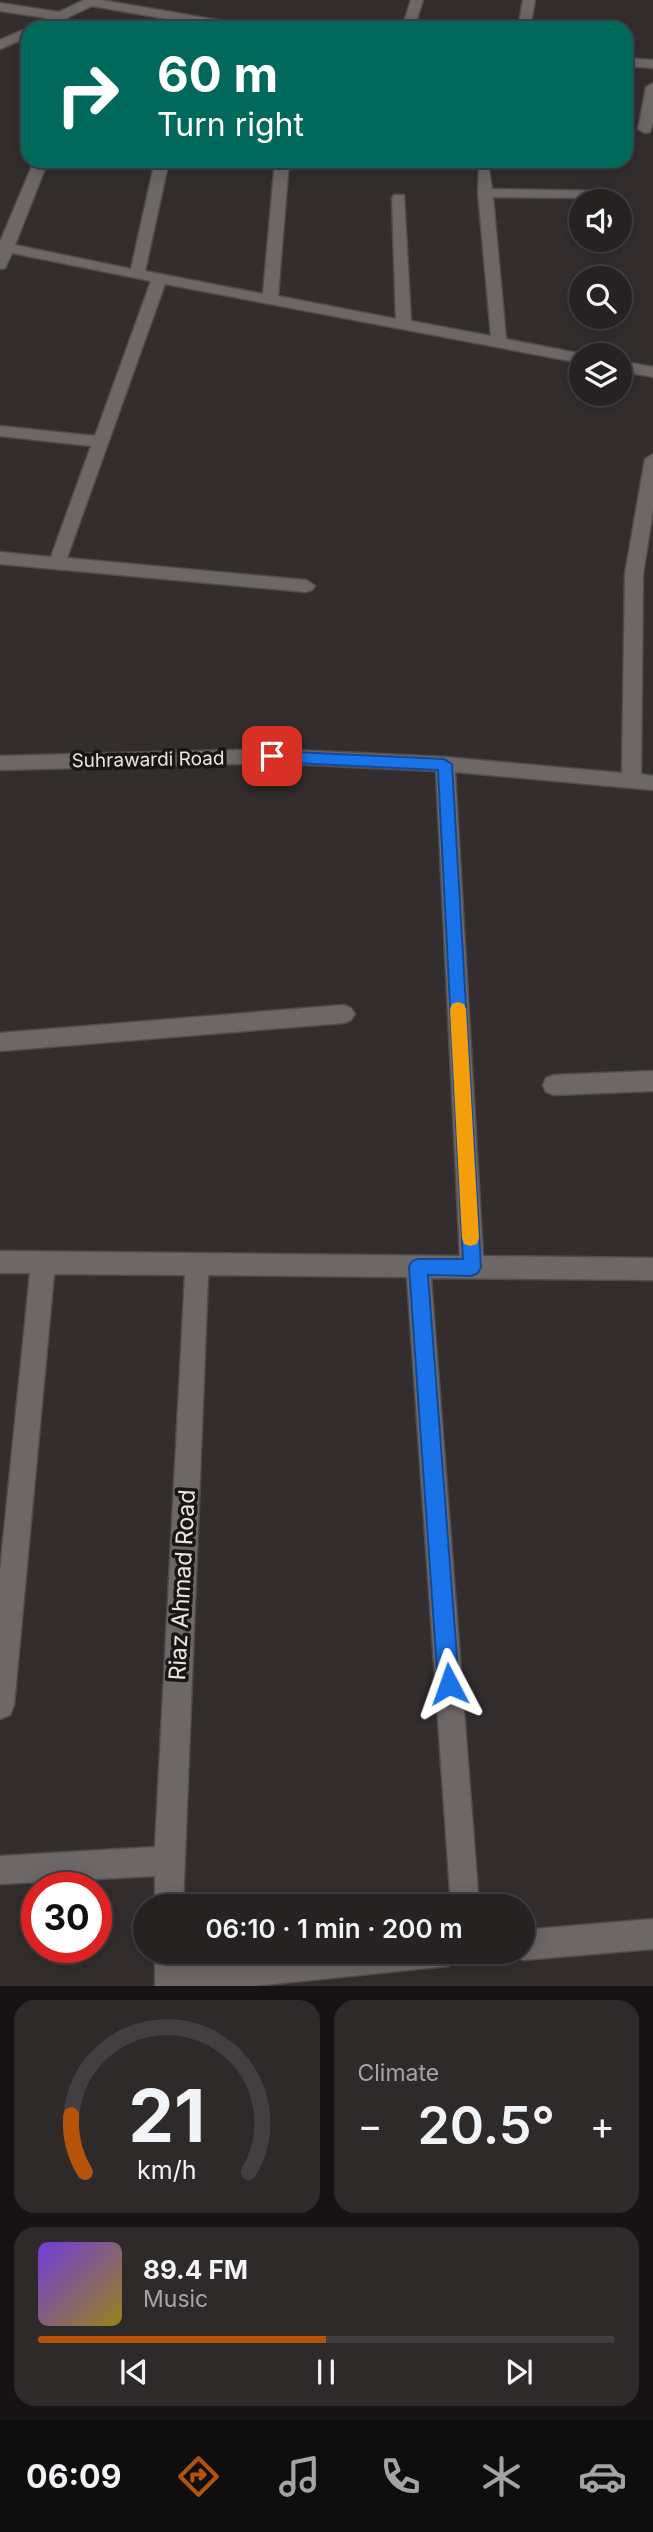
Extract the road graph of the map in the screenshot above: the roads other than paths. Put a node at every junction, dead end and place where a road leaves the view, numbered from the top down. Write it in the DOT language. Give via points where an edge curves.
graph roads {
  1 [pos="417,0"];
  2 [pos="529,0"];
  3 [pos="93,1"];
  4 [pos="0,7"];
  5 [pos="61,16"];
  6 [pos="51,21"];
  7 [pos="188,21"];
  8 [pos="410,21"];
  9 [pos="525,21"];
  10 [pos="21,35"];
  11 [pos="0,45"];
  12 [pos="633,63"];
  13 [pos="653,64"];
  14 [pos="653,87"];
  15 [pos="649,129"];
  16 [pos="38,168"];
  17 [pos="160,168"];
  18 [pos="281,168"];
  19 [pos="484,172"];
  20 [pos="485,193"];
  21 [pos="569,194"];
  22 [pos="399,198"];
  23 [pos="3,246"];
  24 [pos="0,265"];
  25 [pos="137,274"];
  26 [pos="159,279"];
  27 [pos="270,300"];
  28 [pos="404,325"];
  29 [pos="499,343"];
  30 [pos="569,356"];
  31 [pos="632,368"];
  32 [pos="653,372"];
  33 [pos="0,431"];
  34 [pos="101,442"];
  35 [pos="653,459"];
  36 [pos="0,558"];
  37 [pos="57,563"];
  38 [pos="634,574"];
  39 [pos="653,576"];
  40 [pos="306,586"];
  41 [pos="0,763"];
  42 [pos="444,764"];
  43 [pos="631,782"];
  44 [pos="653,783"];
  45 [pos="344,1014"];
  46 [pos="0,1042"];
  47 [pos="653,1081"];
  48 [pos="554,1085"];
  49 [pos="0,1262"];
  50 [pos="43,1264"];
  51 [pos="197,1265"];
  52 [pos="418,1267"];
  53 [pos="472,1267"];
  54 [pos="653,1269"];
  55 [pos="0,1705"];
  56 [pos="169,1861"];
  57 [pos="0,1870"];
  58 [pos="170,1894"];
  59 [pos="464,1894"];
  60 [pos="653,1934"];
  61 [pos="535,1944"];
  62 [pos="284,1964"];
  63 [pos="170,1973"];
  1 -- 8 [label="street"];
  2 -- 9 [label="street"];
  3 -- 5 [label="street"];
  3 -- 7 [label="street"];
  4 -- 5 [label="street"];
  5 -- 6 [label="street"];
  10 -- 11 [label="street"];
  12 -- 13 [label="street"];
  14 -- 15 [label="street"];
  16 -- 23 [label="street"];
  17 -- 25 [label="street"];
  18 -- 27 [label="street"];
  19 -- 20 [label="street"];
  20 -- 21 [label="street"];
  20 -- 29 [label="street"];
  22 -- 28 [label="street"];
  23 -- 24 [label="street"];
  23 -- 25 [label="street"];
  25 -- 26 [label="street"];
  26 -- 27 [label="street"];
  26 -- 34 [label="street"];
  27 -- 28 [label="street"];
  28 -- 29 [label="street"];
  29 -- 30 [label="street"];
  31 -- 32 [label="street"];
  33 -- 34 [label="street"];
  34 -- 37 [label="street"];
  35 -- 38 [label="street"];
  36 -- 37 [label="street"];
  37 -- 40 [label="street"];
  38 -- 39 [label="street"];
  38 -- 43 [label="street"];
  41 -- 42 [label="street, Suhrawardi Road" via="272,756"];
  42 -- 43 [label="street, Suhrawardi Road"];
  42 -- 53 [label="street"];
  43 -- 44 [label="street, Suhrawardi Road"];
  45 -- 46 [label="street"];
  47 -- 48 [label="street"];
  49 -- 50 [label="street"];
  50 -- 51 [label="street"];
  50 -- 55 [label="street"];
  51 -- 52 [label="street"];
  51 -- 56 [label="street, Riaz Ahmad Road"];
  52 -- 53 [label="street"];
  52 -- 59 [label="street"];
  53 -- 54 [label="street"];
  56 -- 57 [label="street"];
  56 -- 58 [label="street, Riaz Ahmad Road"];
  60 -- 61 [label="street"];
  62 -- 63 [label="street"];
}
